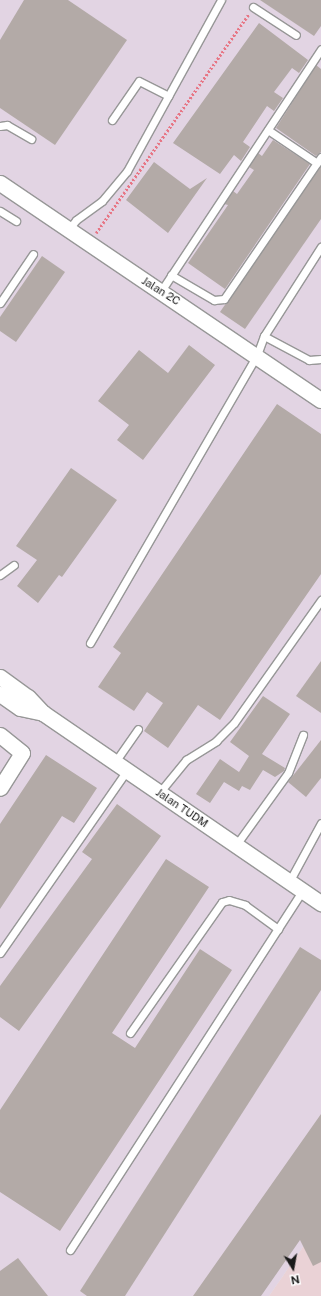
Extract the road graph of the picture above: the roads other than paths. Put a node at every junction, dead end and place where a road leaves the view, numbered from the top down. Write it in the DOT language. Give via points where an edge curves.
graph roads {
  1 [pos="221,0"];
  2 [pos="253,8"];
  3 [pos="296,35"];
  4 [pos="321,49"];
  5 [pos="168,96"];
  6 [pos="112,120"];
  7 [pos="0,126"];
  8 [pos="268,130"];
  9 [pos="31,139"];
  10 [pos="319,160"];
  11 [pos="0,183"];
  12 [pos="0,211"];
  13 [pos="16,221"];
  14 [pos="68,231"];
  15 [pos="321,246"];
  16 [pos="33,254"];
  17 [pos="171,275"];
  18 [pos="161,291"];
  19 [pos="0,303"];
  20 [pos="264,336"];
  21 [pos="257,356"];
  22 [pos="321,359"];
  23 [pos="321,400"];
  24 [pos="14,566"];
  25 [pos="0,575"];
  26 [pos="321,600"];
  27 [pos="90,643"];
  28 [pos="0,677"];
  29 [pos="0,694"];
  30 [pos="43,713"];
  31 [pos="138,729"];
  32 [pos="0,735"];
  33 [pos="303,735"];
  34 [pos="121,766"];
  35 [pos="0,788"];
  36 [pos="159,793"];
  37 [pos="321,823"];
  38 [pos="236,845"];
  39 [pos="289,882"];
  40 [pos="302,891"];
  41 [pos="319,899"];
  42 [pos="278,929"];
  43 [pos="0,953"];
  44 [pos="130,1033"];
  45 [pos="70,1250"];
  1 -- 5 [label="lane"];
  2 -- 3 [label="lane"];
  4 -- 8 [label="lane"];
  5 -- 6 [label="lane" via="139,81"];
  5 -- 14 [label="lane" via="127,171 102,201 76,220"];
  7 -- 9 [label="lane" via="7,125"];
  8 -- 10 [label="lane"];
  8 -- 17 [label="lane"];
  10 -- 17 [label="lane" via="224,299 214,300"];
  11 -- 14 [label="street, Jalan 2C"];
  12 -- 13 [label="lane"];
  14 -- 18 [label="street, Jalan 2C"];
  15 -- 20 [label="lane"];
  16 -- 19 [label="lane"];
  17 -- 18 [label="lane"];
  18 -- 21 [label="street, Jalan 2C"];
  20 -- 21 [label="lane"];
  20 -- 22 [label="lane" via="308,360"];
  21 -- 23 [label="street, Jalan 2C"];
  21 -- 27 [label="lane"];
  24 -- 25 [label="lane"];
  26 -- 36 [label="lane" via="234,723 216,741 186,760"];
  28 -- 30 [label="street, Jalan TUDM" via="28,697"];
  29 -- 30 [label="street, Jalan TUDM" via="20,708"];
  30 -- 34 [label="street, Jalan TUDM"];
  31 -- 34 [label="lane"];
  32 -- 35 [label="street" via="20,748 19,761"];
  33 -- 38 [label="lane" via="288,773"];
  34 -- 36 [label="street, Jalan TUDM"];
  34 -- 43 [label="lane"];
  36 -- 38 [label="street, Jalan TUDM"];
  37 -- 39 [label="lane"];
  38 -- 39 [label="street, Jalan TUDM"];
  39 -- 40 [label="street, Jalan TUDM"];
  40 -- 41 [label="street, Jalan TUDM"];
  40 -- 42 [label="lane"];
  42 -- 44 [label="lane" via="245,905 229,900 222,902"];
  42 -- 45 [label="lane"];
}
